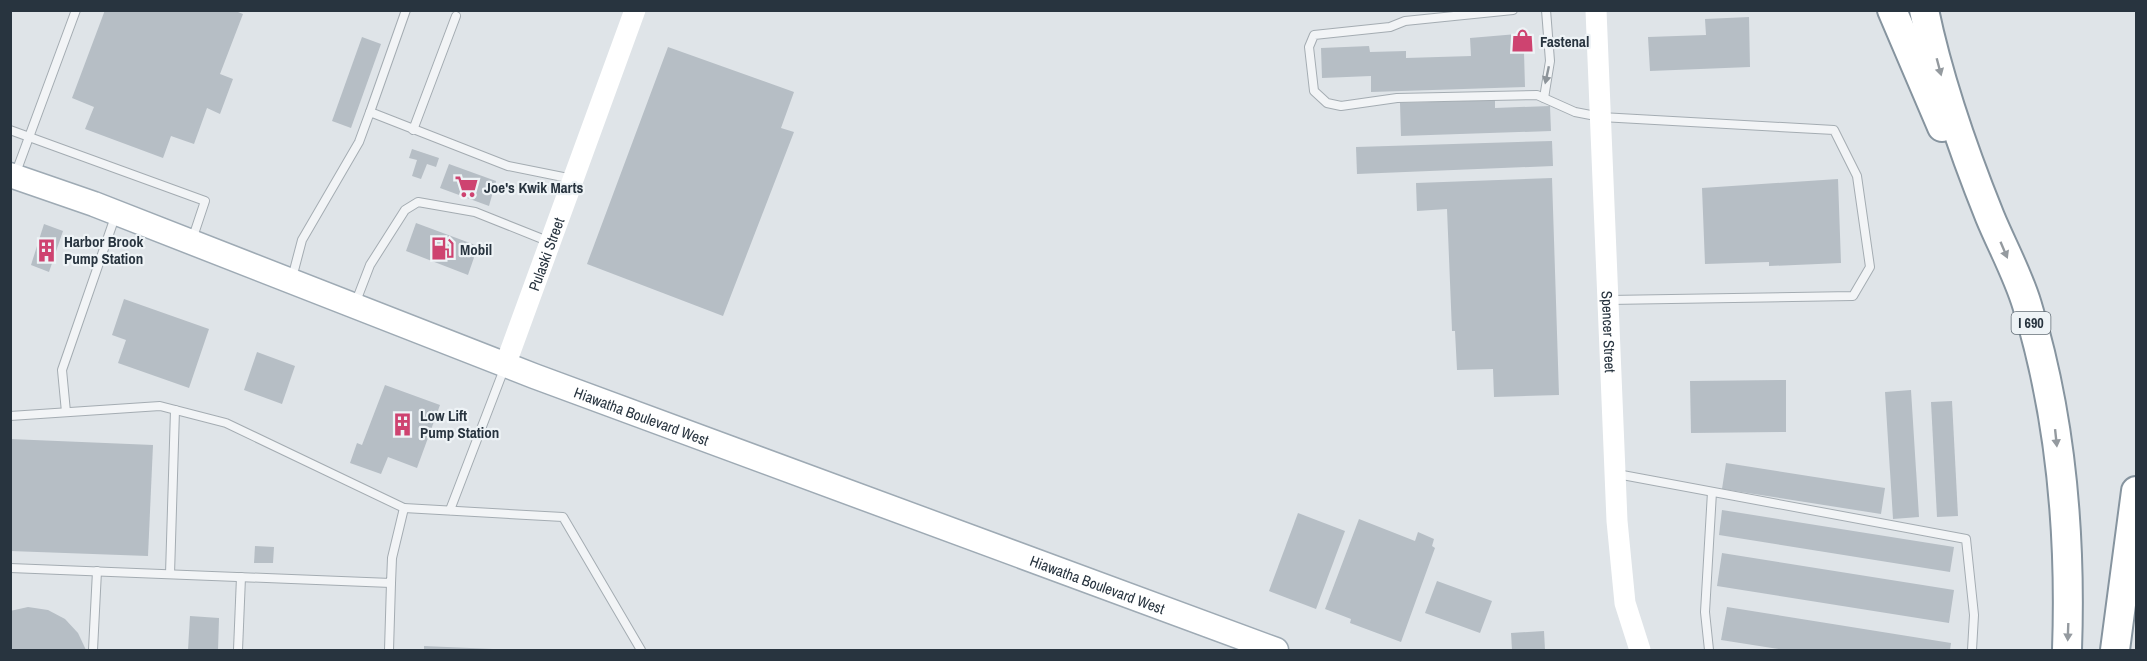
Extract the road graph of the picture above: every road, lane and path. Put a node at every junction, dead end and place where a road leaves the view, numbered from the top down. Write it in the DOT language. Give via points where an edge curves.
graph roads {
  1 [pos="76,10"];
  2 [pos="406,10"];
  3 [pos="635,10"];
  4 [pos="1513,10"];
  5 [pos="1546,10"];
  6 [pos="1596,10"];
  7 [pos="1892,10"];
  8 [pos="1924,10"];
  9 [pos="456,16"];
  10 [pos="1544,98"];
  11 [pos="370,112"];
  12 [pos="1601,117"];
  13 [pos="10,130"];
  14 [pos="413,130"];
  15 [pos="29,137"];
  16 [pos="13,176"];
  17 [pos="574,179"];
  18 [pos="116,213"];
  19 [pos="1990,217"];
  20 [pos="191,242"];
  21 [pos="552,242"];
  22 [pos="292,280"];
  23 [pos="1609,300"];
  24 [pos="355,305"];
  25 [pos="506,363"];
  26 [pos="175,410"];
  27 [pos="66,412"];
  28 [pos="10,416"];
  29 [pos="1616,474"];
  30 [pos="2136,491"];
  31 [pos="1712,492"];
  32 [pos="404,508"];
  33 [pos="450,510"];
  34 [pos="2136,528"];
  35 [pos="2128,557"];
  36 [pos="10,568"];
  37 [pos="97,571"];
  38 [pos="170,574"];
  39 [pos="241,577"];
  40 [pos="391,583"];
  41 [pos="93,651"];
  42 [pos="238,651"];
  43 [pos="389,651"];
  44 [pos="641,651"];
  45 [pos="1276,651"];
  46 [pos="1640,651"];
  47 [pos="1709,651"];
  48 [pos="1972,651"];
  49 [pos="2067,651"];
  50 [pos="2115,651"];
  1 -- 15 [label="lane"];
  2 -- 11 [label="lane"];
  3 -- 17 [label="main road, Pulaski Street"];
  4 -- 10 [label="lane" via="1405,21 1390,27 1314,36 1309,47 1314,91 1327,103 1341,106 1397,98"];
  5 -- 10 [label="lane, one-way" via="1550,61"];
  6 -- 12 [label="main road, Spencer Street"];
  7 -- 19 [label="highway" via="1924,91"];
  8 -- 19 [label="highway, I 690, one-way" via="1952,117"];
  9 -- 14 [label="lane"];
  10 -- 12 [label="lane" via="1575,112"];
  11 -- 14 [label="lane"];
  11 -- 22 [label="lane" via="359,142 302,240"];
  12 -- 23 [label="main road, Spencer Street"];
  12 -- 23 [label="lane" via="1834,130 1857,176 1870,267 1853,296"];
  13 -- 15 [label="lane"];
  14 -- 17 [label="lane" via="508,166"];
  15 -- 16 [label="lane"];
  15 -- 20 [label="lane" via="205,201"];
  16 -- 18 [label="main road, Hiawatha Boulevard West"];
  17 -- 21 [label="main road, Pulaski Street"];
  18 -- 20 [label="main road, Hiawatha Boulevard West"];
  18 -- 27 [label="lane" via="62,370"];
  19 -- 49 [label="highway, I 690, one-way" via="2027,304 2054,426 2065,521"];
  20 -- 22 [label="main road, Hiawatha Boulevard West"];
  21 -- 24 [label="lane" via="475,212 418,202 405,210 370,265"];
  21 -- 25 [label="main road, Pulaski Street"];
  22 -- 24 [label="main road, Hiawatha Boulevard West"];
  23 -- 29 [label="main road, Spencer Street"];
  24 -- 25 [label="main road, Hiawatha Boulevard West"];
  25 -- 33 [label="lane"];
  25 -- 45 [label="main road, Hiawatha Boulevard West"];
  26 -- 27 [label="lane" via="160,406"];
  26 -- 32 [label="lane" via="226,423"];
  26 -- 38 [label="lane"];
  27 -- 28 [label="lane"];
  29 -- 31 [label="lane"];
  29 -- 46 [label="main road, Spencer Street" via="1625,603"];
  30 -- 35 [label="highway"];
  31 -- 47 [label="lane" via="1705,612"];
  31 -- 48 [label="lane" via="1966,539 1974,615"];
  32 -- 33 [label="lane"];
  32 -- 40 [label="lane" via="392,558"];
  33 -- 44 [label="lane" via="563,517"];
  34 -- 35 [label="highway"];
  35 -- 50 [label="highway"];
  36 -- 37 [label="lane"];
  37 -- 38 [label="lane"];
  37 -- 41 [label="lane"];
  38 -- 39 [label="lane"];
  39 -- 40 [label="lane"];
  39 -- 42 [label="lane"];
  40 -- 43 [label="lane"];
}
